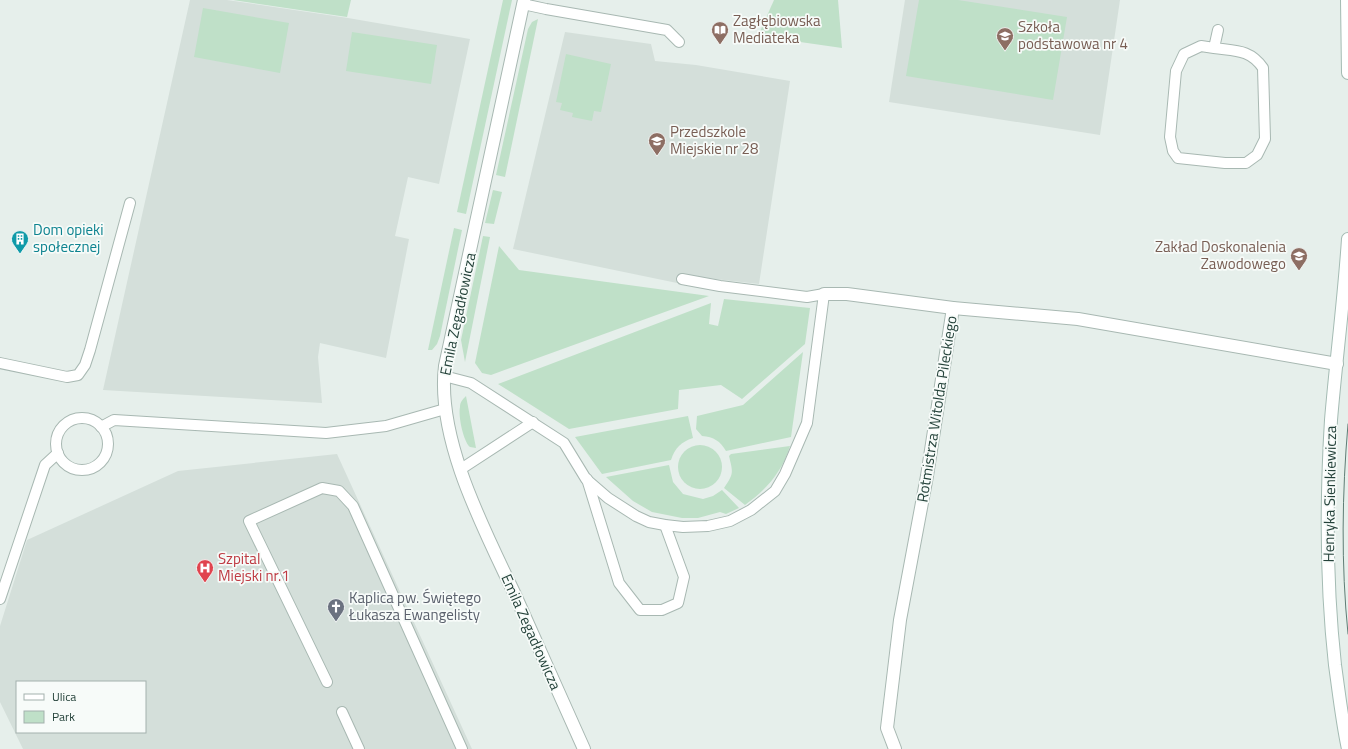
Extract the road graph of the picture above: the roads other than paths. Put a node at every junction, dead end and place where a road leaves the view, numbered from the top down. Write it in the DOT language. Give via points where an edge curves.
graph roads {
  1 [pos="1347,0"];
  2 [pos="524,2"];
  3 [pos="1218,30"];
  4 [pos="679,42"];
  5 [pos="1214,48"];
  6 [pos="1348,73"];
  7 [pos="130,203"];
  8 [pos="1348,239"];
  9 [pos="682,279"];
  10 [pos="824,294"];
  11 [pos="953,308"];
  12 [pos="0,363"];
  13 [pos="1337,364"];
  14 [pos="444,376"];
  15 [pos="445,409"];
  16 [pos="532,422"];
  17 [pos="101,427"];
  18 [pos="58,453"];
  19 [pos="461,469"];
  20 [pos="586,478"];
  21 [pos="665,525"];
  22 [pos="0,599"];
  23 [pos="327,682"];
  24 [pos="342,712"];
  25 [pos="359,749"];
  26 [pos="462,749"];
  27 [pos="584,749"];
  28 [pos="895,749"];
  29 [pos="1348,749"];
  1 -- 6 [label="street"];
  2 -- 4 [label="lane" via="546,9 667,30"];
  2 -- 14 [label="street, Emila Zegadłowicza"];
  3 -- 5 [label="lane"];
  5 -- 5 [label="lane" via="1201,46 1184,54 1176,71 1170,137 1173,151 1178,158 1246,163 1257,155 1265,140 1262,68 1256,59 1246,53"];
  7 -- 12 [label="lane" via="90,350 78,375 67,377"];
  8 -- 13 [label="street, Henryka Sienkiewicza"];
  9 -- 10 [label="lane" via="807,297"];
  10 -- 11 [label="street" via="847,294"];
  10 -- 21 [label="lane" via="807,423 775,491 751,510 730,521 708,526"];
  11 -- 13 [label="street, Rotmistrza Witolda Pileckiego" via="1078,319"];
  11 -- 28 [label="street, Rotmistrza Witolda Pileckiego" via="927,476 900,620 887,728"];
  13 -- 29 [label="street, Henryka Sienkiewicza" via="1328,484 1328,567 1339,698"];
  14 -- 15 [label="street, Emila Zegadłowicza"];
  14 -- 16 [label="lane" via="471,384"];
  15 -- 17 [label="lane" via="386,426 326,433 114,420"];
  15 -- 19 [label="street, Emila Zegadłowicza"];
  16 -- 19 [label="lane"];
  16 -- 20 [label="lane" via="564,443"];
  17 -- 18 [label="lane" via="86,419 68,422 57,436"];
  17 -- 18 [label="lane" via="106,435 107,449 102,461 95,467 78,470 69,467"];
  18 -- 22 [label="lane" via="44,465"];
  19 -- 27 [label="street, Emila Zegadłowicza" via="474,508"];
  20 -- 21 [label="lane" via="608,498 636,516"];
  20 -- 21 [label="lane" via="619,583 640,610 662,610 678,603 684,577"];
  23 -- 26 [label="lane" via="249,520 322,488 339,491 353,506"];
  24 -- 25 [label="lane"];
}
